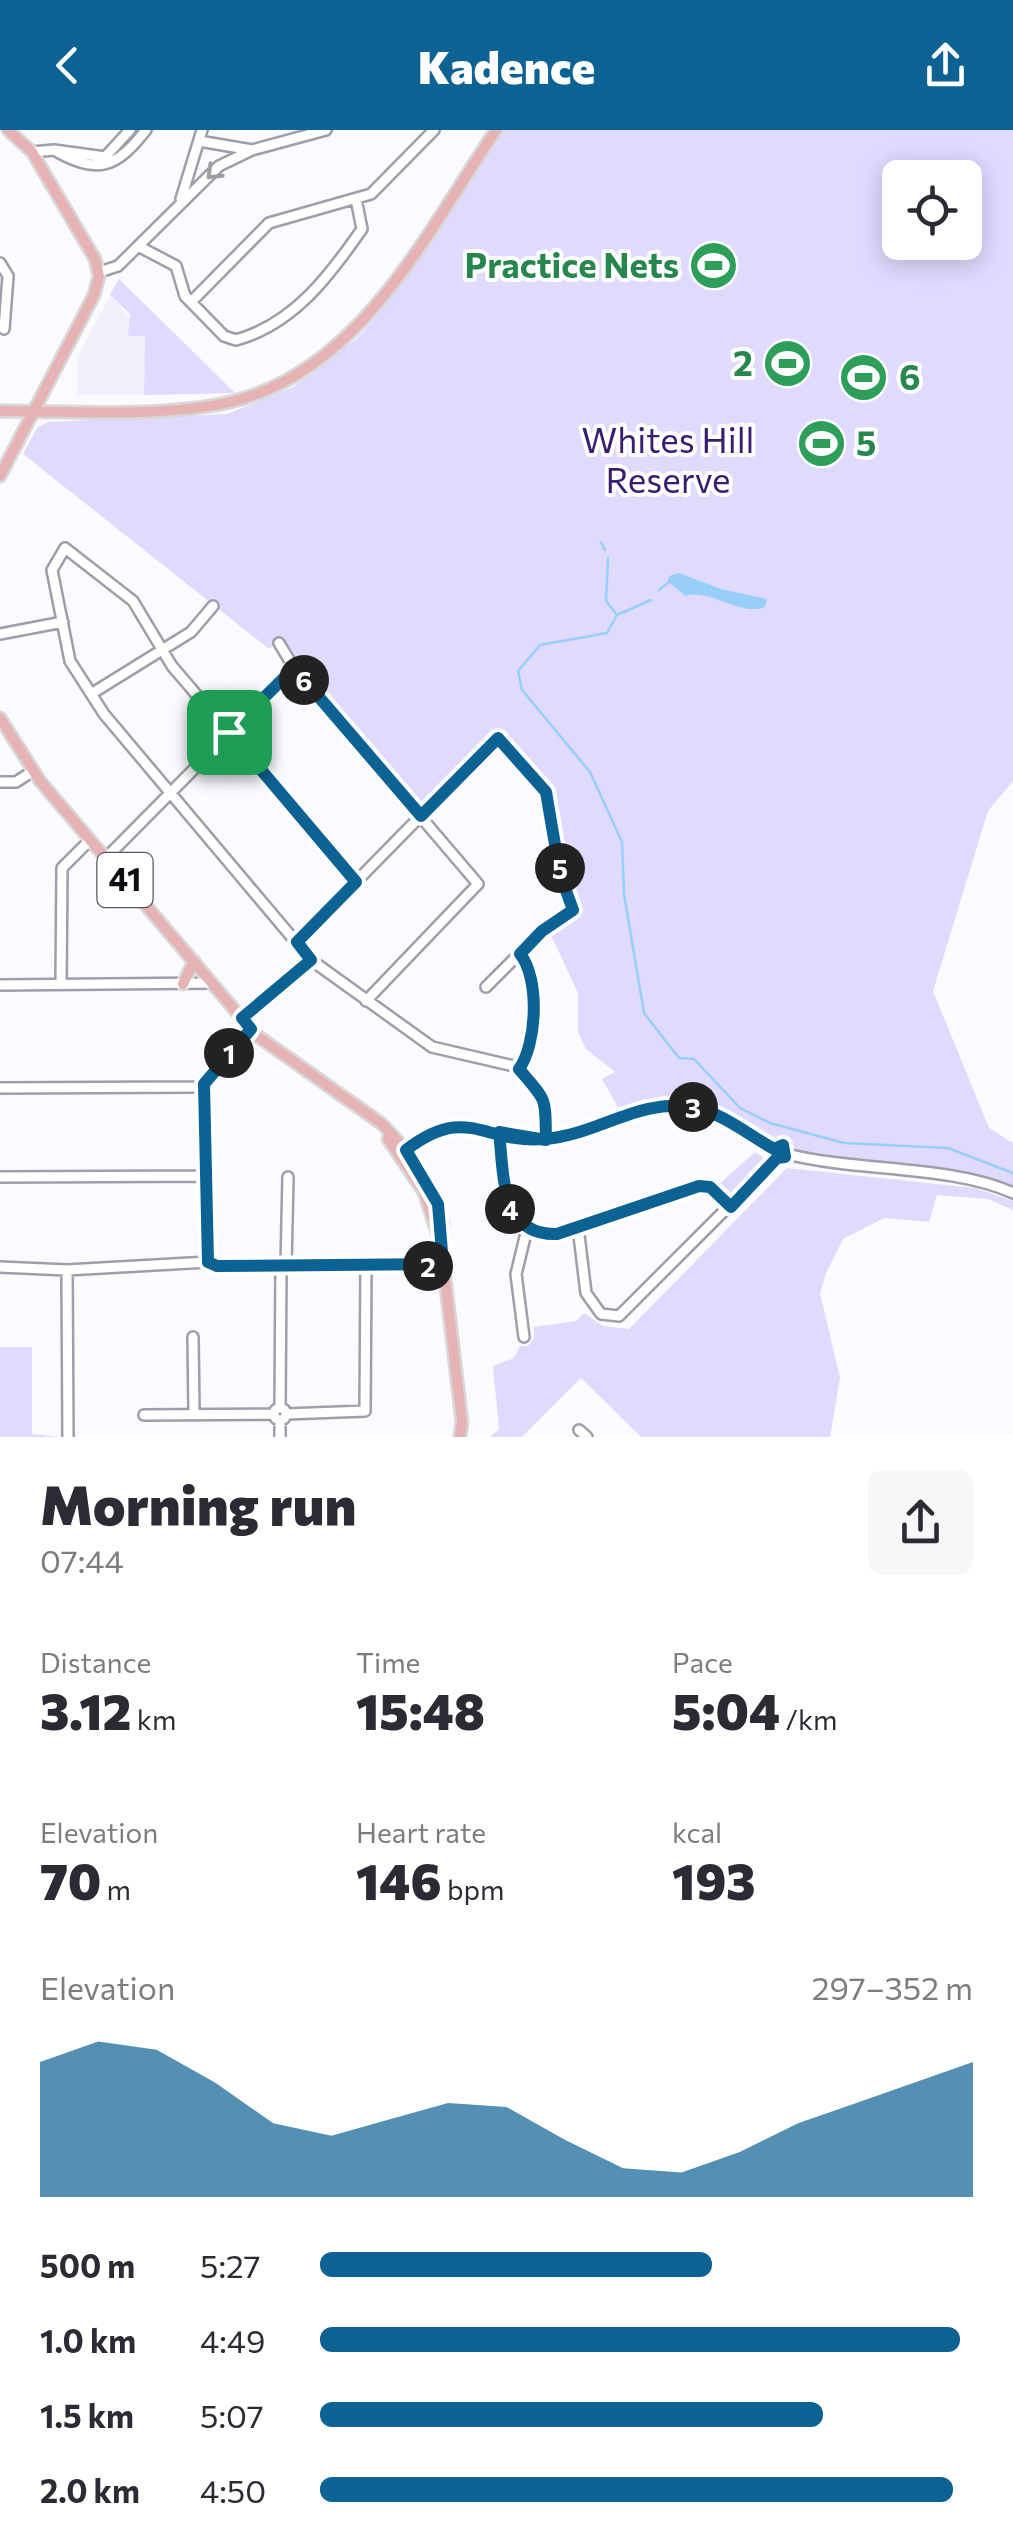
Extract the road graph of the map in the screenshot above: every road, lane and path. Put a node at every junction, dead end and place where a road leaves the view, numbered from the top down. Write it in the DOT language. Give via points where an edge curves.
graph roads {
  1 [pos="8,130"];
  2 [pos="130,130"];
  3 [pos="146,130"];
  4 [pos="326,130"];
  5 [pos="434,130"];
  6 [pos="496,130"];
  7 [pos="200,136"];
  8 [pos="54,150"];
  9 [pos="252,150"];
  10 [pos="32,152"];
  11 [pos="356,199"];
  12 [pos="178,204"];
  13 [pos="138,246"];
  14 [pos="0,263"];
  15 [pos="99,272"];
  16 [pos="191,302"];
  17 [pos="4,329"];
  18 [pos="46,387"];
  19 [pos="61,409"];
  20 [pos="3,410"];
  21 [pos="34,410"];
  22 [pos="22,433"];
  23 [pos="0,476"];
  24 [pos="212,606"];
  25 [pos="63,622"];
  26 [pos="0,634"];
  27 [pos="279,643"];
  28 [pos="162,650"];
  29 [pos="294,668"];
  30 [pos="91,694"];
  31 [pos="0,718"];
  32 [pos="229,732"];
  33 [pos="33,771"];
  34 [pos="0,782"];
  35 [pos="170,792"];
  36 [pos="421,816"];
  37 [pos="90,840"];
  38 [pos="106,858"];
  39 [pos="356,882"];
  40 [pos="297,942"];
  41 [pos="520,954"];
  42 [pos="311,960"];
  43 [pos="194,961"];
  44 [pos="212,983"];
  45 [pos="61,984"];
  46 [pos="183,984"];
  47 [pos="0,985"];
  48 [pos="486,987"];
  49 [pos="366,1001"];
  50 [pos="242,1018"];
  51 [pos="251,1029"];
  52 [pos="519,1069"];
  53 [pos="204,1084"];
  54 [pos="0,1088"];
  55 [pos="499,1132"];
  56 [pos="546,1140"];
  57 [pos="403,1152"];
  58 [pos="779,1154"];
  59 [pos="208,1176"];
  60 [pos="0,1177"];
  61 [pos="288,1177"];
  62 [pos="1013,1193"];
  63 [pos="731,1207"];
  64 [pos="578,1227"];
  65 [pos="527,1229"];
  66 [pos="208,1262"];
  67 [pos="443,1264"];
  68 [pos="283,1266"];
  69 [pos="366,1266"];
  70 [pos="0,1267"];
  71 [pos="67,1270"];
  72 [pos="524,1337"];
  73 [pos="193,1338"];
  74 [pos="194,1413"];
  75 [pos="280,1414"];
  76 [pos="144,1415"];
  77 [pos="462,1422"];
  78 [pos="68,1437"];
  79 [pos="280,1437"];
  80 [pos="460,1437"];
  81 [pos="468,1437"];
  1 -- 10 [label="main road"];
  2 -- 8 [label="street" via="105,156"];
  3 -- 8 [label="street" via="110,165"];
  4 -- 9 [label="street"];
  5 -- 11 [label="street" via="376,190"];
  6 -- 19 [label="main road" via="370,311 296,376 204,406"];
  7 -- 9 [label="street"];
  7 -- 12 [label="street"];
  8 -- 10 [label="street"];
  9 -- 12 [label="street, one-way" via="228,159"];
  10 -- 15 [label="main road"];
  11 -- 16 [label="street" via="270,223"];
  11 -- 16 [label="street" via="362,228 342,258 303,302 266,328 230,340"];
  12 -- 13 [label="street"];
  13 -- 15 [label="street" via="116,268"];
  13 -- 16 [label="street" via="176,266"];
  14 -- 17 [label="street" via="8,276"];
  15 -- 18 [label="main road"];
  18 -- 19 [label="main road"];
  18 -- 21 [label="main road"];
  19 -- 21 [label="main road"];
  20 -- 21 [label="main road"];
  20 -- 22 [label="main road"];
  21 -- 22 [label="main road"];
  22 -- 23 [label="main road"];
  24 -- 28 [label="street" via="191,632"];
  25 -- 26 [label="street"];
  25 -- 28 [label="street" via="52,570 65,548 129,596"];
  25 -- 30 [label="street" via="70,660"];
  27 -- 29 [label="street"];
  28 -- 30 [label="street"];
  28 -- 32 [label="street"];
  29 -- 32 [label="street"];
  29 -- 36 [label="street"];
  30 -- 35 [label="street"];
  31 -- 33 [label="main road, 41"];
  32 -- 35 [label="street"];
  32 -- 39 [label="street"];
  33 -- 34 [label="street"];
  33 -- 37 [label="main road, 41"];
  35 -- 38 [label="street"];
  35 -- 40 [label="street"];
  36 -- 39 [label="street"];
  36 -- 41 [label="street" via="498,738 546,792 573,910"];
  36 -- 49 [label="street" via="478,887"];
  37 -- 38 [label="main road, 41"];
  37 -- 45 [label="street" via="60,875"];
  38 -- 43 [label="main road, 41"];
  39 -- 40 [label="street"];
  40 -- 42 [label="street"];
  41 -- 48 [label="street"];
  41 -- 52 [label="street" via="528,963 533,1018"];
  42 -- 49 [label="street"];
  42 -- 50 [label="street"];
  43 -- 44 [label="main road, 41"];
  43 -- 46 [label="main road"];
  44 -- 46 [label="street"];
  44 -- 50 [label="main road, 41"];
  45 -- 46 [label="street"];
  45 -- 47 [label="street"];
  49 -- 52 [label="street" via="432,1047"];
  50 -- 51 [label="main road, 41"];
  51 -- 53 [label="street"];
  51 -- 57 [label="main road, 41" via="374,1120"];
  52 -- 56 [label="street" via="547,1106"];
  53 -- 54 [label="street"];
  53 -- 59 [label="street"];
  55 -- 56 [label="street"];
  55 -- 57 [label="street" via="446,1126"];
  55 -- 65 [label="street" via="507,1197"];
  56 -- 58 [label="street" via="672,1106 720,1116"];
  57 -- 67 [label="main road, 41" via="436,1197"];
  58 -- 62 [label="street" via="964,1178"];
  58 -- 63 [label="street"];
  59 -- 60 [label="street"];
  59 -- 66 [label="street"];
  61 -- 68 [label="street"];
  63 -- 64 [label="street" via="710,1187 699,1186"];
  63 -- 64 [label="street" via="620,1316 601,1314 588,1302"];
  64 -- 65 [label="street" via="545,1234"];
  65 -- 72 [label="street" via="516,1274"];
  66 -- 68 [label="street"];
  66 -- 71 [label="street"];
  67 -- 69 [label="street"];
  67 -- 77 [label="main road, 41"];
  68 -- 69 [label="street"];
  68 -- 75 [label="street"];
  69 -- 75 [label="street" via="365,1411"];
  70 -- 71 [label="street"];
  71 -- 78 [label="street"];
  73 -- 74 [label="street"];
  74 -- 75 [label="street"];
  74 -- 76 [label="street"];
  75 -- 79 [label="street"];
  77 -- 80 [label="main road, 41"];
  77 -- 81 [label="main road, 41"];
}
